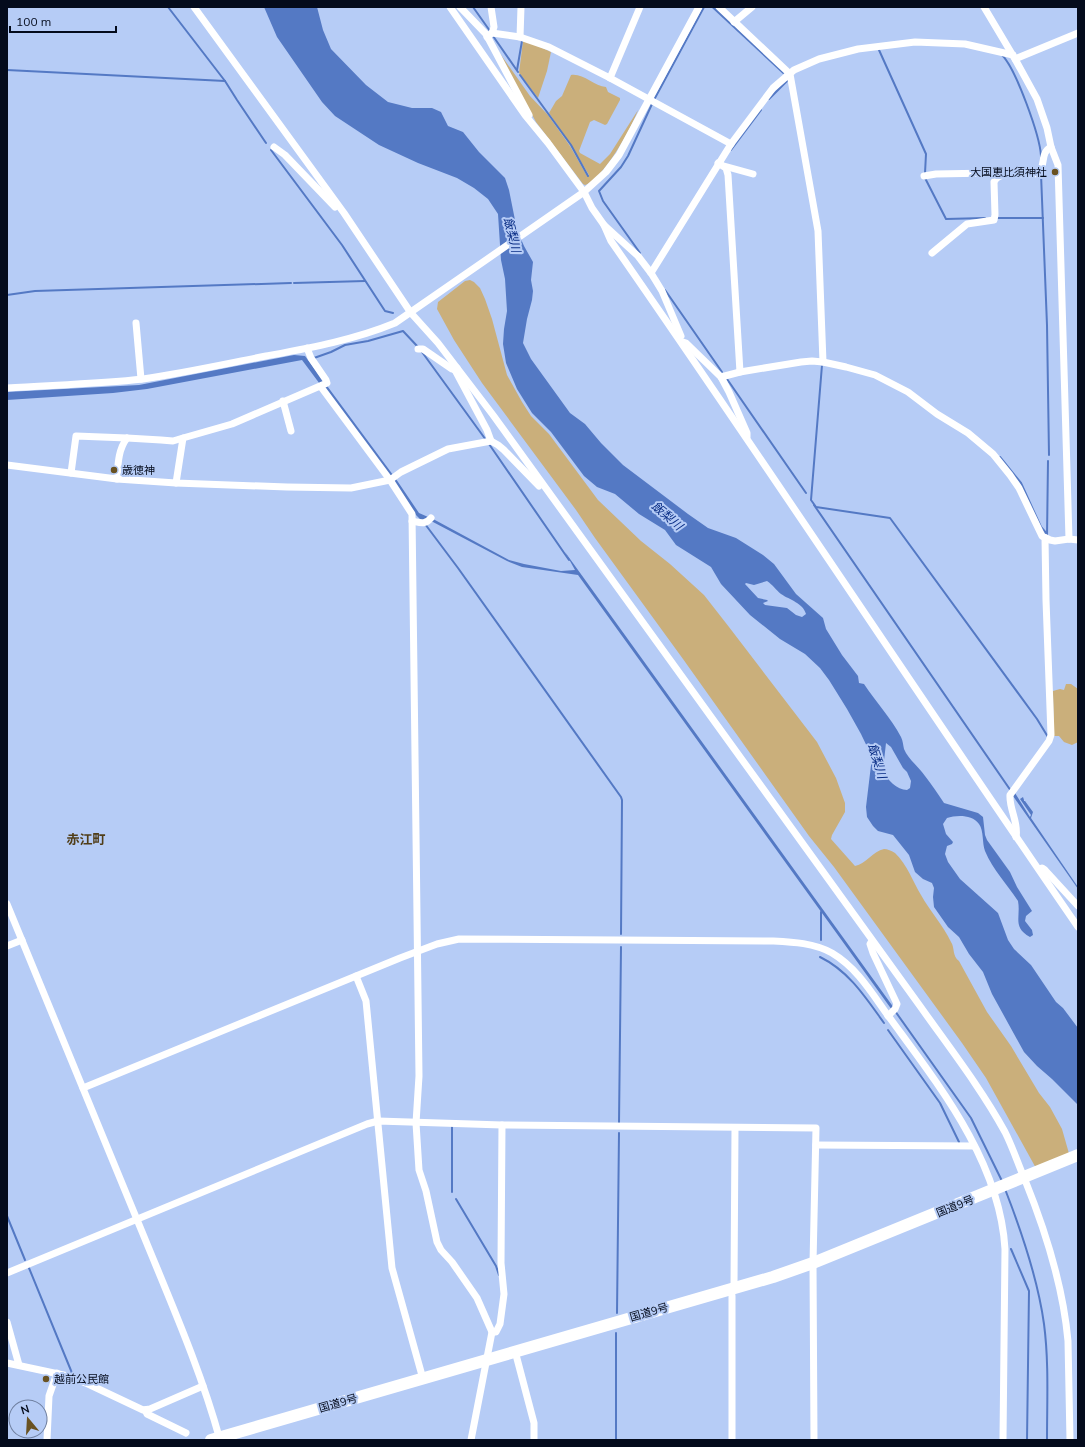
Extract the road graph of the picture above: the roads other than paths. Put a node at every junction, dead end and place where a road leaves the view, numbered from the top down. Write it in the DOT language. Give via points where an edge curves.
graph roads {
  1 [pos="194,7"];
  2 [pos="450,7"];
  3 [pos="460,7"];
  4 [pos="491,7"];
  5 [pos="521,7"];
  6 [pos="640,7"];
  7 [pos="699,7"];
  8 [pos="719,7"];
  9 [pos="752,7"];
  10 [pos="984,7"];
  11 [pos="734,22"];
  12 [pos="1078,33"];
  13 [pos="490,35"];
  14 [pos="520,37"];
  15 [pos="1014,57"];
  16 [pos="790,75"];
  17 [pos="610,78"];
  18 [pos="650,99"];
  19 [pos="532,124"];
  20 [pos="731,144"];
  21 [pos="274,147"];
  22 [pos="1051,147"];
  23 [pos="721,165"];
  24 [pos="753,174"];
  25 [pos="924,176"];
  26 [pos="998,176"];
  27 [pos="581,194"];
  28 [pos="344,212"];
  29 [pos="604,225"];
  30 [pos="932,253"];
  31 [pos="651,273"];
  32 [pos="413,311"];
  33 [pos="136,323"];
  34 [pos="681,342"];
  35 [pos="307,348"];
  36 [pos="419,349"];
  37 [pos="822,362"];
  38 [pos="456,369"];
  39 [pos="740,372"];
  40 [pos="721,377"];
  41 [pos="141,379"];
  42 [pos="323,386"];
  43 [pos="7,388"];
  44 [pos="283,401"];
  45 [pos="291,431"];
  46 [pos="127,438"];
  47 [pos="183,438"];
  48 [pos="747,440"];
  49 [pos="491,442"];
  50 [pos="7,465"];
  51 [pos="71,473"];
  52 [pos="392,478"];
  53 [pos="117,479"];
  54 [pos="176,483"];
  55 [pos="544,486"];
  56 [pos="412,521"];
  57 [pos="427,521"];
  58 [pos="1045,538"];
  59 [pos="1069,539"];
  60 [pos="1078,540"];
  61 [pos="1016,837"];
  62 [pos="1039,869"];
  63 [pos="7,904"];
  64 [pos="1078,906"];
  65 [pos="1078,927"];
  66 [pos="22,940"];
  67 [pos="872,941"];
  68 [pos="7,946"];
  69 [pos="417,952"];
  70 [pos="356,976"];
  71 [pos="888,1016"];
  72 [pos="83,1088"];
  73 [pos="378,1122"];
  74 [pos="416,1123"];
  75 [pos="502,1125"];
  76 [pos="735,1128"];
  77 [pos="816,1145"];
  78 [pos="974,1146"];
  79 [pos="1078,1155"];
  80 [pos="1022,1178"];
  81 [pos="137,1220"];
  82 [pos="813,1263"];
  83 [pos="7,1273"];
  84 [pos="732,1288"];
  85 [pos="7,1322"];
  86 [pos="492,1332"];
  87 [pos="515,1351"];
  88 [pos="486,1360"];
  89 [pos="7,1363"];
  90 [pos="19,1366"];
  91 [pos="57,1373"];
  92 [pos="423,1379"];
  93 [pos="203,1386"];
  94 [pos="145,1410"];
  95 [pos="186,1433"];
  96 [pos="216,1439"];
  97 [pos="47,1440"];
  98 [pos="471,1440"];
  99 [pos="534,1440"];
  100 [pos="732,1440"];
  101 [pos="814,1440"];
  102 [pos="1003,1440"];
  103 [pos="1070,1440"];
  1 -- 28 [label="street"];
  2 -- 19 [label="street"];
  3 -- 13 [label="street"];
  4 -- 13 [label="street" via="494,27"];
  5 -- 14 [label="street"];
  6 -- 17 [label="street"];
  7 -- 18 [label="street"];
  8 -- 11 [label="street"];
  9 -- 11 [label="street"];
  10 -- 15 [label="street"];
  11 -- 16 [label="street"];
  12 -- 15 [label="street"];
  13 -- 14 [label="street"];
  13 -- 19 [label="street"];
  14 -- 17 [label="street" via="549,47"];
  15 -- 16 [label="street" via="965,44 915,42 858,49 808,63"];
  15 -- 22 [label="street" via="1037,99"];
  16 -- 20 [label="street" via="773,88"];
  16 -- 37 [label="street" via="818,231"];
  17 -- 18 [label="street"];
  18 -- 20 [label="street"];
  18 -- 27 [label="street" via="619,155 606,172"];
  19 -- 27 [label="street" via="548,143"];
  20 -- 23 [label="street"];
  21 -- 28 [label="street" via="285,155 340,213"];
  22 -- 26 [label="street" via="1044,153 1039,173"];
  22 -- 59 [label="street" via="1059,170"];
  23 -- 24 [label="street"];
  23 -- 31 [label="street"];
  23 -- 39 [label="street" via="727,170 728,175"];
  25 -- 26 [label="street" via="991,173"];
  26 -- 30 [label="street" via="994,182 994,220 968,224"];
  27 -- 29 [label="street"];
  27 -- 32 [label="street"];
  28 -- 32 [label="street"];
  29 -- 31 [label="street" via="638,256"];
  29 -- 34 [label="street" via="611,241"];
  31 -- 34 [label="street" via="662,291"];
  32 -- 35 [label="street" via="376,331"];
  32 -- 38 [label="street"];
  33 -- 41 [label="street"];
  34 -- 40 [label="street" via="686,342"];
  34 -- 48 [label="street"];
  35 -- 41 [label="street"];
  35 -- 42 [label="street" via="326,380"];
  36 -- 38 [label="street" via="429,352"];
  37 -- 39 [label="street" via="801,362"];
  37 -- 58 [label="street" via="875,376 908,392 968,434 993,454 1010,475"];
  38 -- 49 [label="street" via="488,430"];
  38 -- 55 [label="street"];
  39 -- 40 [label="street"];
  40 -- 48 [label="street" via="747,433"];
  41 -- 43 [label="street"];
  42 -- 44 [label="street"];
  42 -- 52 [label="street"];
  44 -- 45 [label="street"];
  44 -- 47 [label="street" via="232,424"];
  46 -- 47 [label="street"];
  46 -- 51 [label="street" via="76,436"];
  46 -- 53 [label="street" via="120,453"];
  47 -- 54 [label="street"];
  48 -- 61 [label="street"];
  49 -- 52 [label="street" via="444,451"];
  49 -- 55 [label="street" via="504,450 539,486"];
  50 -- 51 [label="street"];
  51 -- 53 [label="street"];
  52 -- 54 [label="street" via="351,488"];
  52 -- 56 [label="street" via="410,510"];
  53 -- 54 [label="street"];
  55 -- 67 [label="street"];
  56 -- 57 [label="street"];
  56 -- 69 [label="street"];
  58 -- 59 [label="street" via="1055,541"];
  58 -- 61 [label="street" via="1051,735 1010,795"];
  59 -- 60 [label="street"];
  61 -- 62 [label="street"];
  62 -- 64 [label="street" via="1045,870"];
  62 -- 65 [label="street"];
  63 -- 66 [label="street"];
  66 -- 68 [label="street"];
  66 -- 72 [label="street"];
  67 -- 71 [label="street" via="870,944 873,953 896,1004"];
  67 -- 80 [label="street" via="971,1078 1005,1133"];
  69 -- 70 [label="street"];
  69 -- 71 [label="street" via="443,943 470,938 759,940 802,943 826,950 848,965"];
  69 -- 74 [label="street" via="419,1076"];
  70 -- 72 [label="street"];
  70 -- 73 [label="street" via="366,1001"];
  71 -- 78 [label="street" via="952,1104"];
  72 -- 81 [label="street"];
  73 -- 74 [label="street"];
  73 -- 81 [label="street" via="360,1127"];
  73 -- 92 [label="street" via="392,1268"];
  74 -- 75 [label="street"];
  74 -- 86 [label="street" via="419,1170 439,1246 477,1298"];
  75 -- 76 [label="street"];
  75 -- 86 [label="street" via="501,1263 504,1294 500,1324 496,1332"];
  76 -- 77 [label="street" via="816,1128"];
  76 -- 84 [label="street"];
  77 -- 78 [label="street"];
  77 -- 82 [label="street"];
  78 -- 102 [label="street" via="989,1177 1005,1236"];
  79 -- 80 [label="highway, 国道9号"];
  80 -- 82 [label="highway, 国道9号"];
  80 -- 103 [label="street" via="1047,1239 1067,1326"];
  81 -- 83 [label="street"];
  81 -- 93 [label="street"];
  82 -- 84 [label="highway, 国道9号"];
  82 -- 101 [label="street"];
  84 -- 87 [label="highway, 国道9号"];
  84 -- 100 [label="street"];
  85 -- 90 [label="street"];
  86 -- 88 [label="street"];
  87 -- 88 [label="highway, 国道9号"];
  87 -- 99 [label="street" via="534,1423"];
  88 -- 92 [label="highway, 国道9号"];
  88 -- 98 [label="street"];
  89 -- 90 [label="street"];
  90 -- 91 [label="street"];
  91 -- 94 [label="street"];
  91 -- 97 [label="street" via="49,1396"];
  92 -- 96 [label="highway, 国道9号"];
  93 -- 94 [label="street"];
  93 -- 96 [label="street" via="217,1427"];
  94 -- 95 [label="street" via="147,1414"];
}
